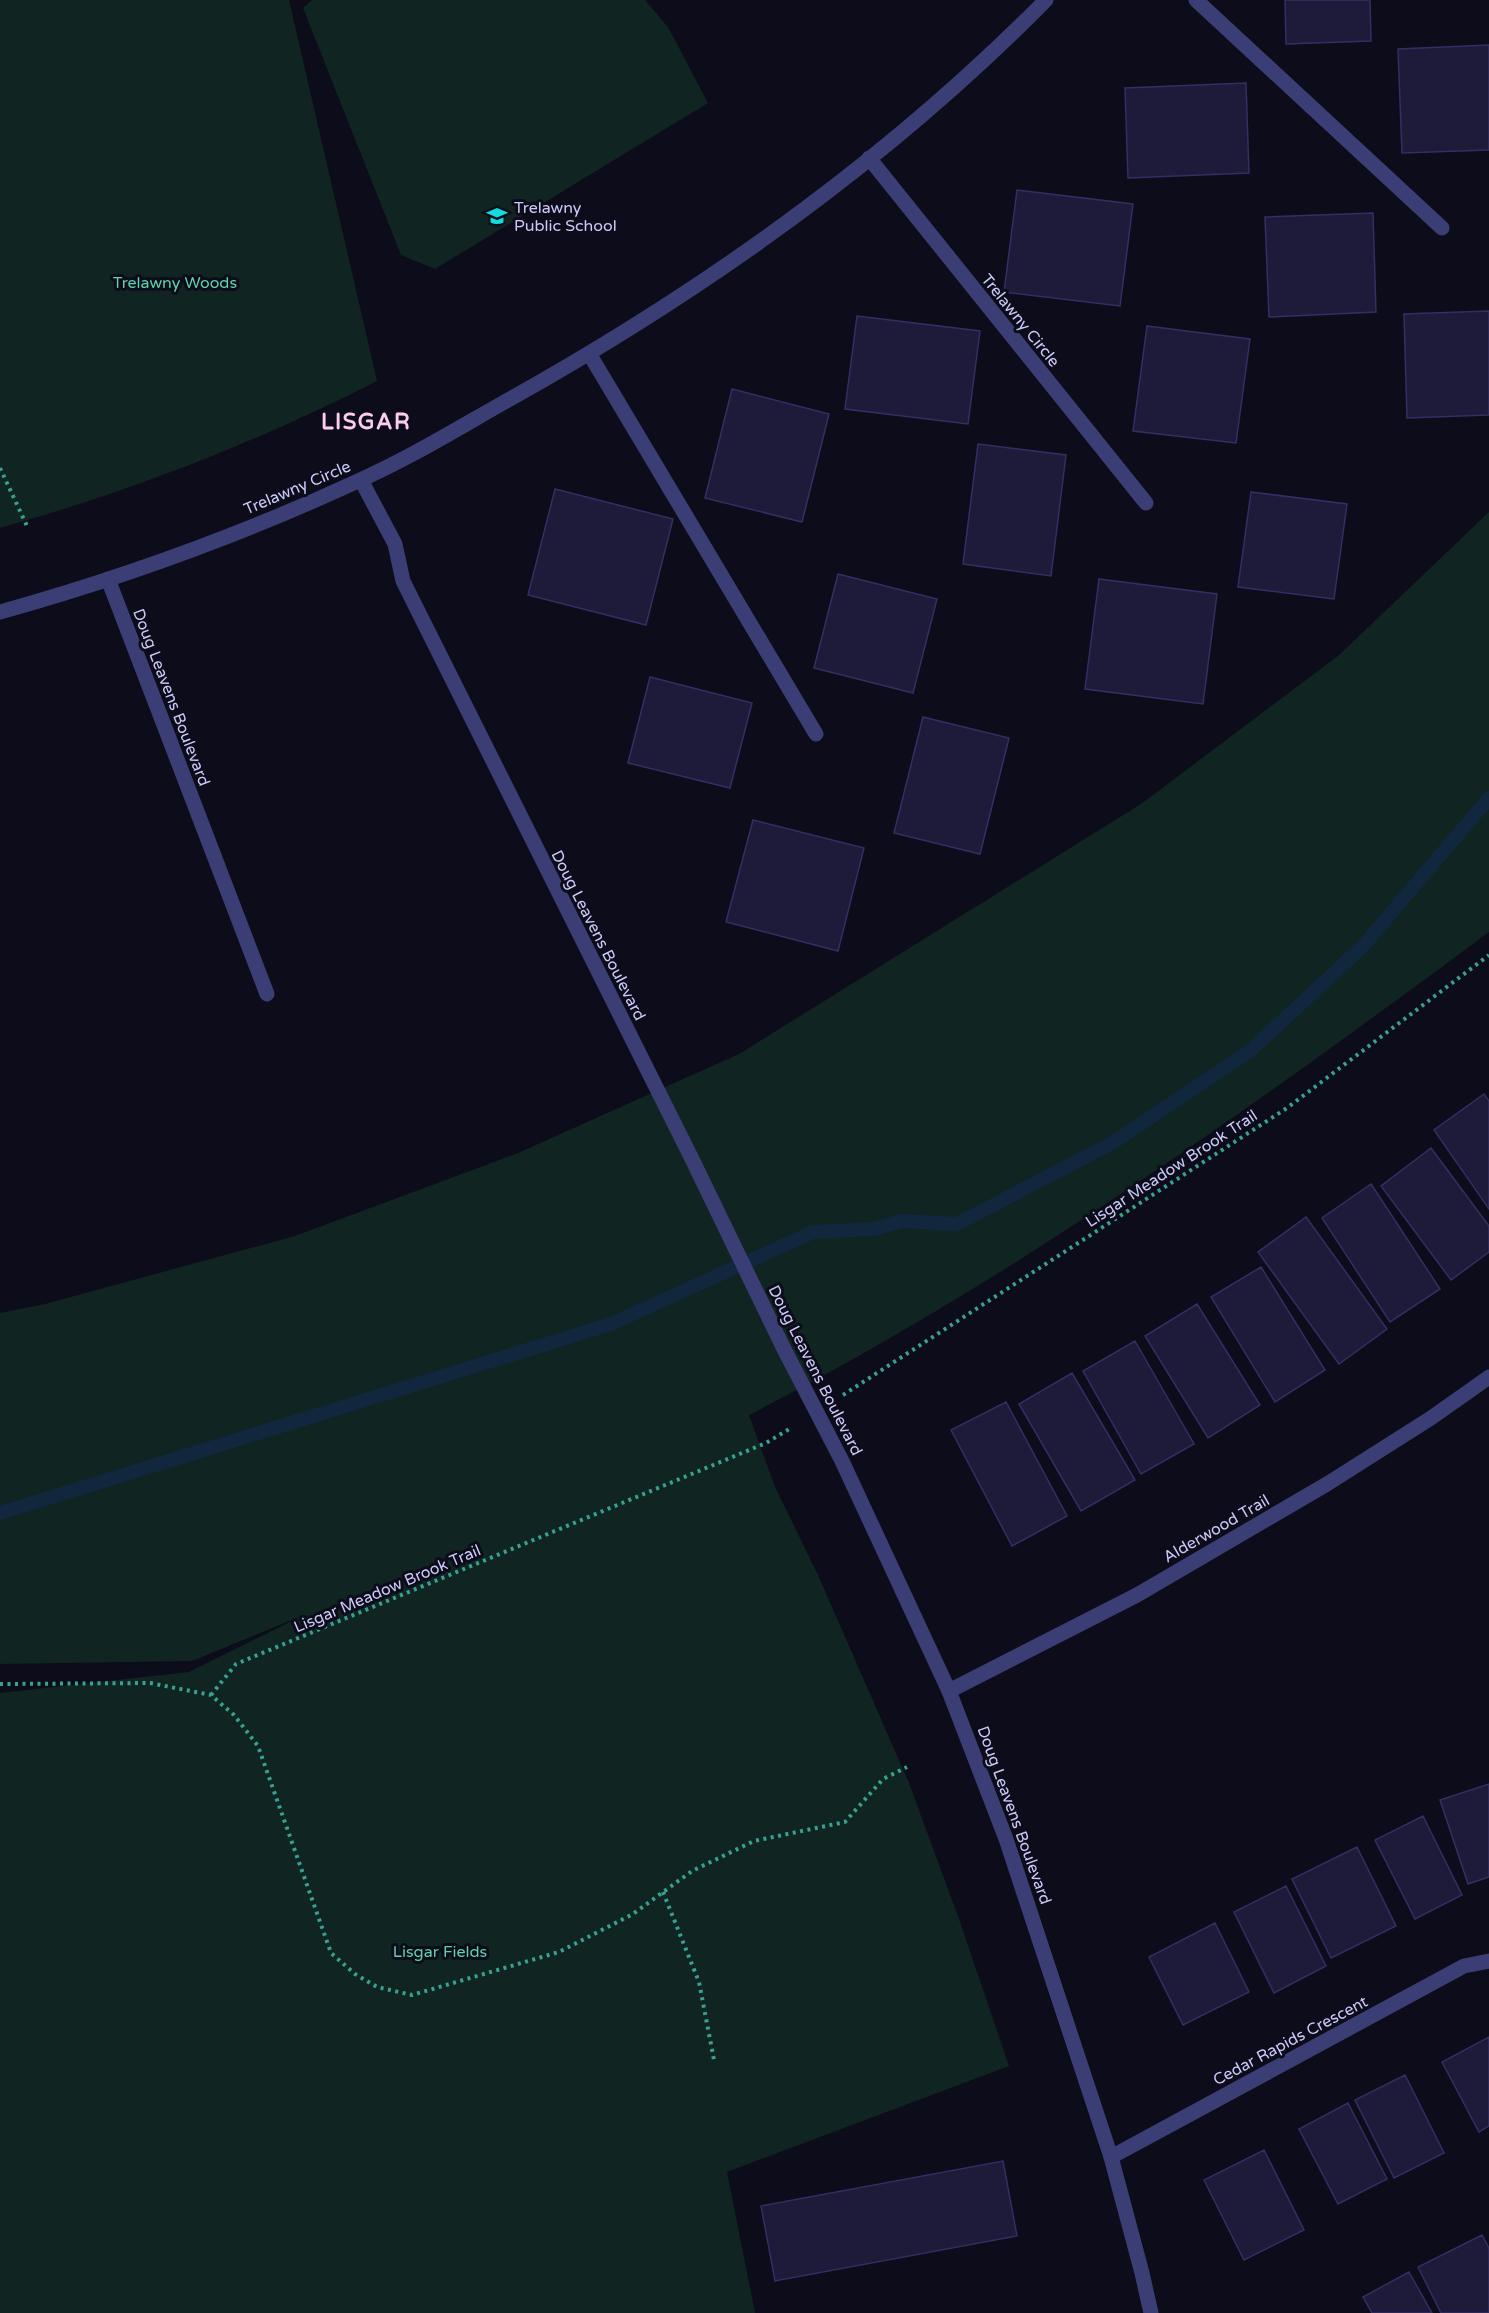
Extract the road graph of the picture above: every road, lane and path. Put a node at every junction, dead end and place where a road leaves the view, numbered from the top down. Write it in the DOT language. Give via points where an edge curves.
graph roads {
  1 [pos="1046,0"];
  2 [pos="1196,0"];
  3 [pos="869,158"];
  4 [pos="1442,228"];
  5 [pos="590,355"];
  6 [pos="0,468"];
  7 [pos="361,480"];
  8 [pos="1146,503"];
  9 [pos="27,526"];
  10 [pos="108,579"];
  11 [pos="0,612"];
  12 [pos="816,734"];
  13 [pos="1489,955"];
  14 [pos="267,994"];
  15 [pos="1489,1377"];
  16 [pos="856,1387"];
  17 [pos="780,1435"];
  18 [pos="0,1684"];
  19 [pos="949,1691"];
  20 [pos="211,1695"];
  21 [pos="907,1767"];
  22 [pos="663,1892"];
  23 [pos="1489,1961"];
  24 [pos="714,2060"];
  25 [pos="1111,2157"];
  26 [pos="1151,2313"];
  1 -- 3 [label="street, Trelawny Circle" via="967,76"];
  2 -- 4 [label="street"];
  3 -- 5 [label="street, Trelawny Circle" via="740,257"];
  3 -- 8 [label="street, Trelawny Circle"];
  5 -- 7 [label="street, Trelawny Circle"];
  5 -- 12 [label="street"];
  6 -- 9 [label="path"];
  7 -- 10 [label="street, Trelawny Circle" via="267,521"];
  7 -- 19 [label="street, Doug Leavens Boulevard" via="395,544 407,591 842,1461"];
  10 -- 11 [label="street, Trelawny Circle"];
  10 -- 14 [label="street, Doug Leavens Boulevard"];
  13 -- 16 [label="path, Lisgar Meadow Brook Trail" via="1287,1108"];
  15 -- 19 [label="street, Alderwood Trail" via="1297,1502 1137,1595"];
  17 -- 20 [label="path, Lisgar Meadow Brook Trail" via="236,1664"];
  18 -- 20 [label="path" via="150,1683"];
  19 -- 25 [label="street, Doug Leavens Boulevard" via="1006,1839"];
  20 -- 22 [label="path" via="234,1715 258,1746 331,1953 377,1987 412,1995 559,1952 633,1914"];
  21 -- 22 [label="path" via="883,1779 846,1822 754,1841 692,1871"];
  22 -- 24 [label="path" via="699,1982"];
  23 -- 25 [label="street, Cedar Rapids Crescent" via="1464,1966"];
  25 -- 26 [label="street, Doug Leavens Boulevard"];
}
